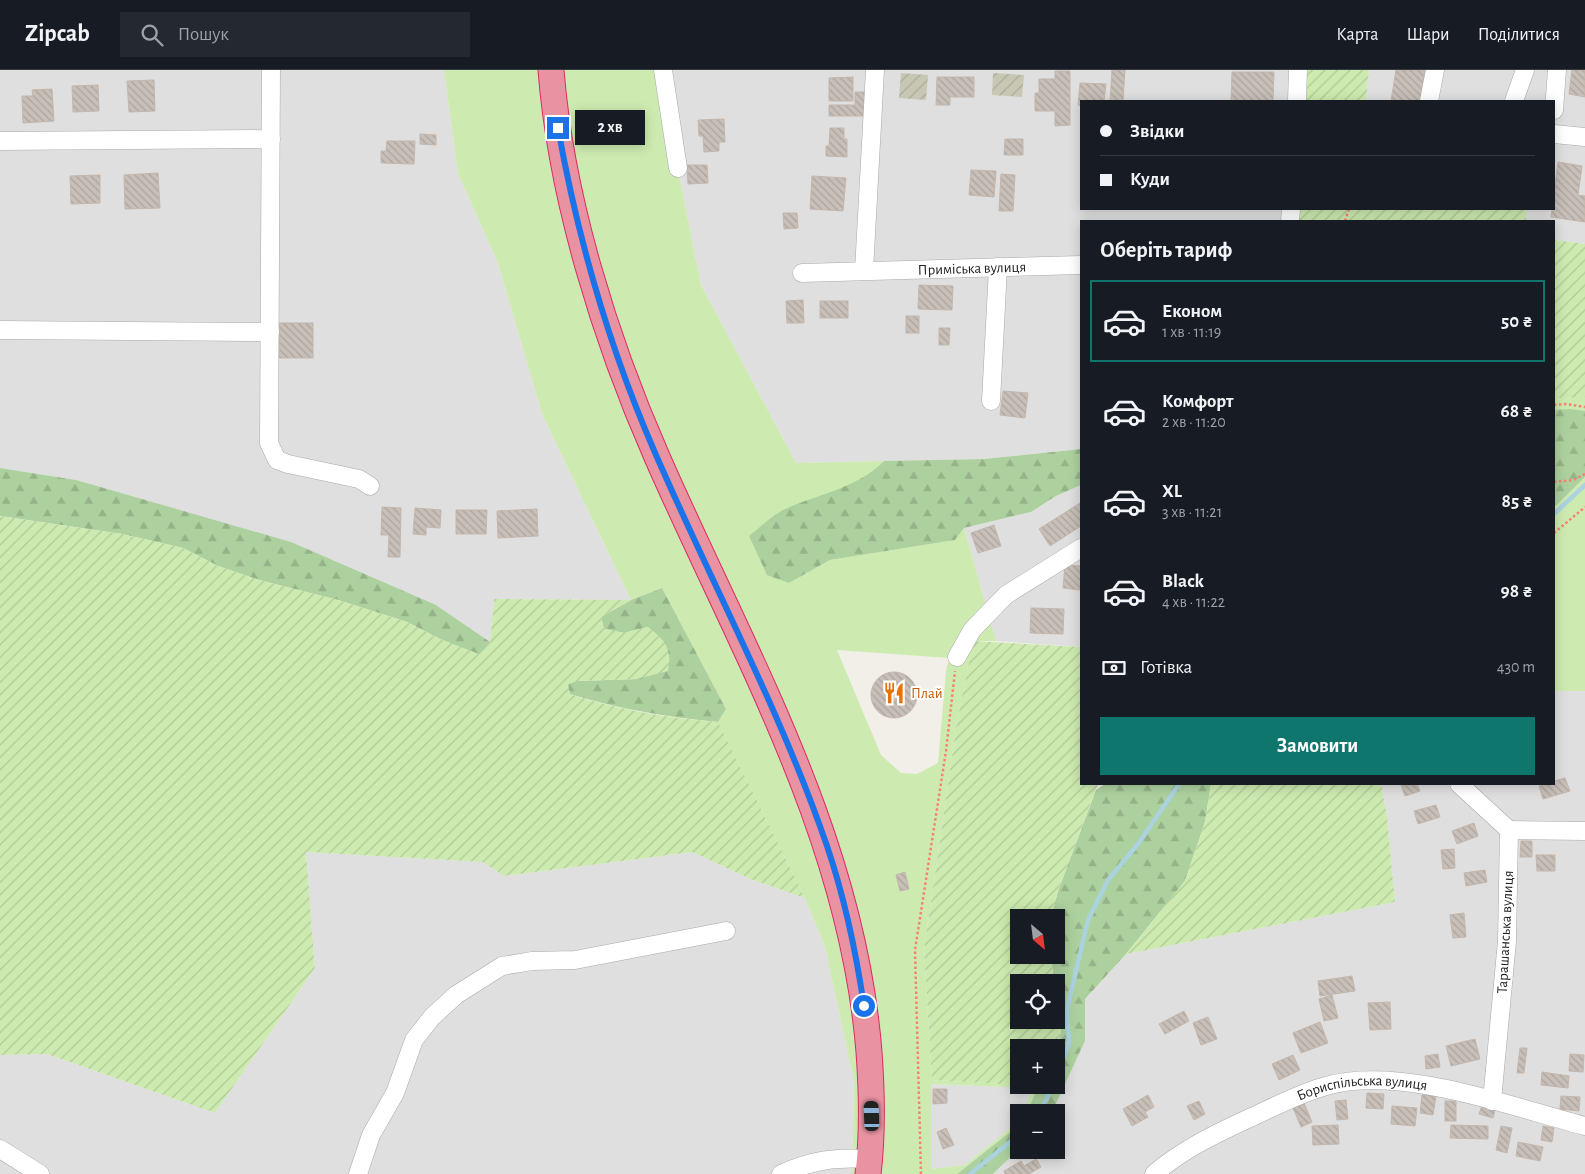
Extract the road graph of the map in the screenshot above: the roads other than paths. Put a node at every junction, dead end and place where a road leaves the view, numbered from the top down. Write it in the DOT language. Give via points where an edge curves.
graph roads {
  1 [pos="271,70"];
  2 [pos="551,70"];
  3 [pos="663,70"];
  4 [pos="876,70"];
  5 [pos="1298,70"];
  6 [pos="1435,70"];
  7 [pos="1525,70"];
  8 [pos="1557,70"];
  9 [pos="1297,100"];
  10 [pos="1429,100"];
  11 [pos="1514,100"];
  12 [pos="1555,100"];
  13 [pos="1555,134"];
  14 [pos="1585,137"];
  15 [pos="271,139"];
  16 [pos="0,141"];
  17 [pos="678,168"];
  18 [pos="1080,265"];
  19 [pos="998,267"];
  20 [pos="864,271"];
  21 [pos="802,273"];
  22 [pos="0,330"];
  23 [pos="270,332"];
  24 [pos="991,401"];
  25 [pos="365,483"];
  26 [pos="1080,549"];
  27 [pos="956,657"];
  28 [pos="1461,785"];
  29 [pos="1509,830"];
  30 [pos="1585,831"];
  31 [pos="726,931"];
  32 [pos="1492,1102"];
  33 [pos="1585,1126"];
  34 [pos="0,1149"];
  35 [pos="869,1166"];
  36 [pos="40,1174"];
  37 [pos="358,1174"];
  38 [pos="781,1174"];
  39 [pos="1154,1174"];
  1 -- 15 [label="street"];
  2 -- 35 [label="highway" via="563,155 581,241 610,337 655,453 805,785 828,848 857,958 866,1023 872,1135"];
  3 -- 17 [label="street"];
  4 -- 20 [label="street"];
  5 -- 9 [label="street"];
  6 -- 10 [label="street"];
  7 -- 11 [label="street"];
  8 -- 12 [label="street"];
  13 -- 14 [label="street"];
  15 -- 16 [label="street"];
  15 -- 23 [label="street"];
  18 -- 19 [label="street, Приміська вулиця"];
  19 -- 20 [label="street, Приміська вулиця"];
  19 -- 24 [label="street"];
  20 -- 21 [label="street, Приміська вулиця"];
  22 -- 23 [label="street"];
  23 -- 25 [label="street" via="269,443 277,460"];
  26 -- 27 [label="street" via="1006,595 972,630"];
  28 -- 29 [label="street"];
  29 -- 30 [label="street"];
  29 -- 32 [label="street, Тарашанська вулиця" via="1507,942"];
  31 -- 37 [label="street" via="575,960 532,961 502,966 463,990 432,1017 414,1040 395,1093 371,1135"];
  32 -- 33 [label="street, Бориспільська вулиця"];
  32 -- 39 [label="street, Бориспільська вулиця" via="1420,1083 1360,1081 1326,1086 1201,1140"];
  34 -- 36 [label="street"];
  35 -- 38 [label="street" via="840,1157 823,1159"];
}
